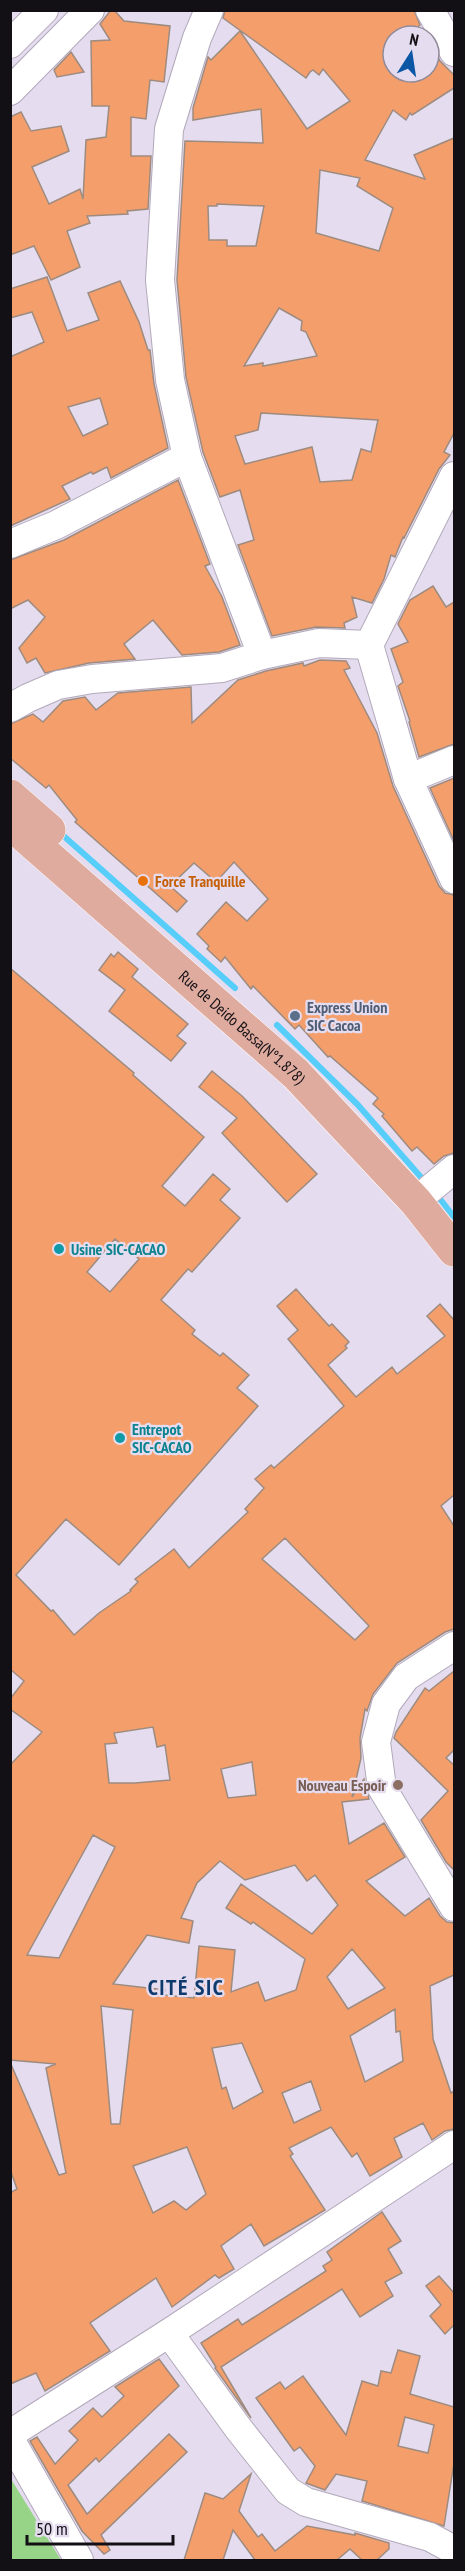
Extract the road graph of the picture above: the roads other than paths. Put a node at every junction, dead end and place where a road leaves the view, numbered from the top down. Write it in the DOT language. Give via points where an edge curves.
graph roads {
  1 [pos="44,10"];
  2 [pos="90,10"];
  3 [pos="209,10"];
  4 [pos="430,10"];
  5 [pos="10,44"];
  6 [pos="454,52"];
  7 [pos="10,91"];
  8 [pos="187,457"];
  9 [pos="454,476"];
  10 [pos="10,544"];
  11 [pos="369,645"];
  12 [pos="262,655"];
  13 [pos="10,708"];
  14 [pos="454,760"];
  15 [pos="408,779"];
  16 [pos="10,796"];
  17 [pos="10,823"];
  18 [pos="454,879"];
  19 [pos="442,1179"];
  20 [pos="454,1219"];
  21 [pos="454,1250"];
  22 [pos="454,1646"];
  23 [pos="454,1907"];
  24 [pos="454,2145"];
  25 [pos="169,2333"];
  26 [pos="14,2427"];
  27 [pos="454,2550"];
  28 [pos="79,2560"];
  1 -- 5 [label="street"];
  2 -- 7 [label="street"];
  3 -- 8 [label="street" via="169,129 160,280 170,380"];
  4 -- 6 [label="street"];
  8 -- 10 [label="street" via="56,525"];
  8 -- 12 [label="street"];
  9 -- 11 [label="street"];
  11 -- 12 [label="street" via="319,643"];
  11 -- 15 [label="street"];
  12 -- 13 [label="street" via="222,668 58,685"];
  14 -- 15 [label="street"];
  15 -- 18 [label="street"];
  16 -- 19 [label="main road"];
  17 -- 21 [label="main road, Rue de Deido Bassa(N°1.878)" via="296,1074 416,1202"];
  19 -- 20 [label="main road"];
  22 -- 23 [label="street" via="406,1677 386,1704 376,1742 382,1788"];
  24 -- 25 [label="street"];
  25 -- 26 [label="street"];
  25 -- 27 [label="street" via="238,2428 296,2497 430,2537"];
  26 -- 28 [label="street"];
}
